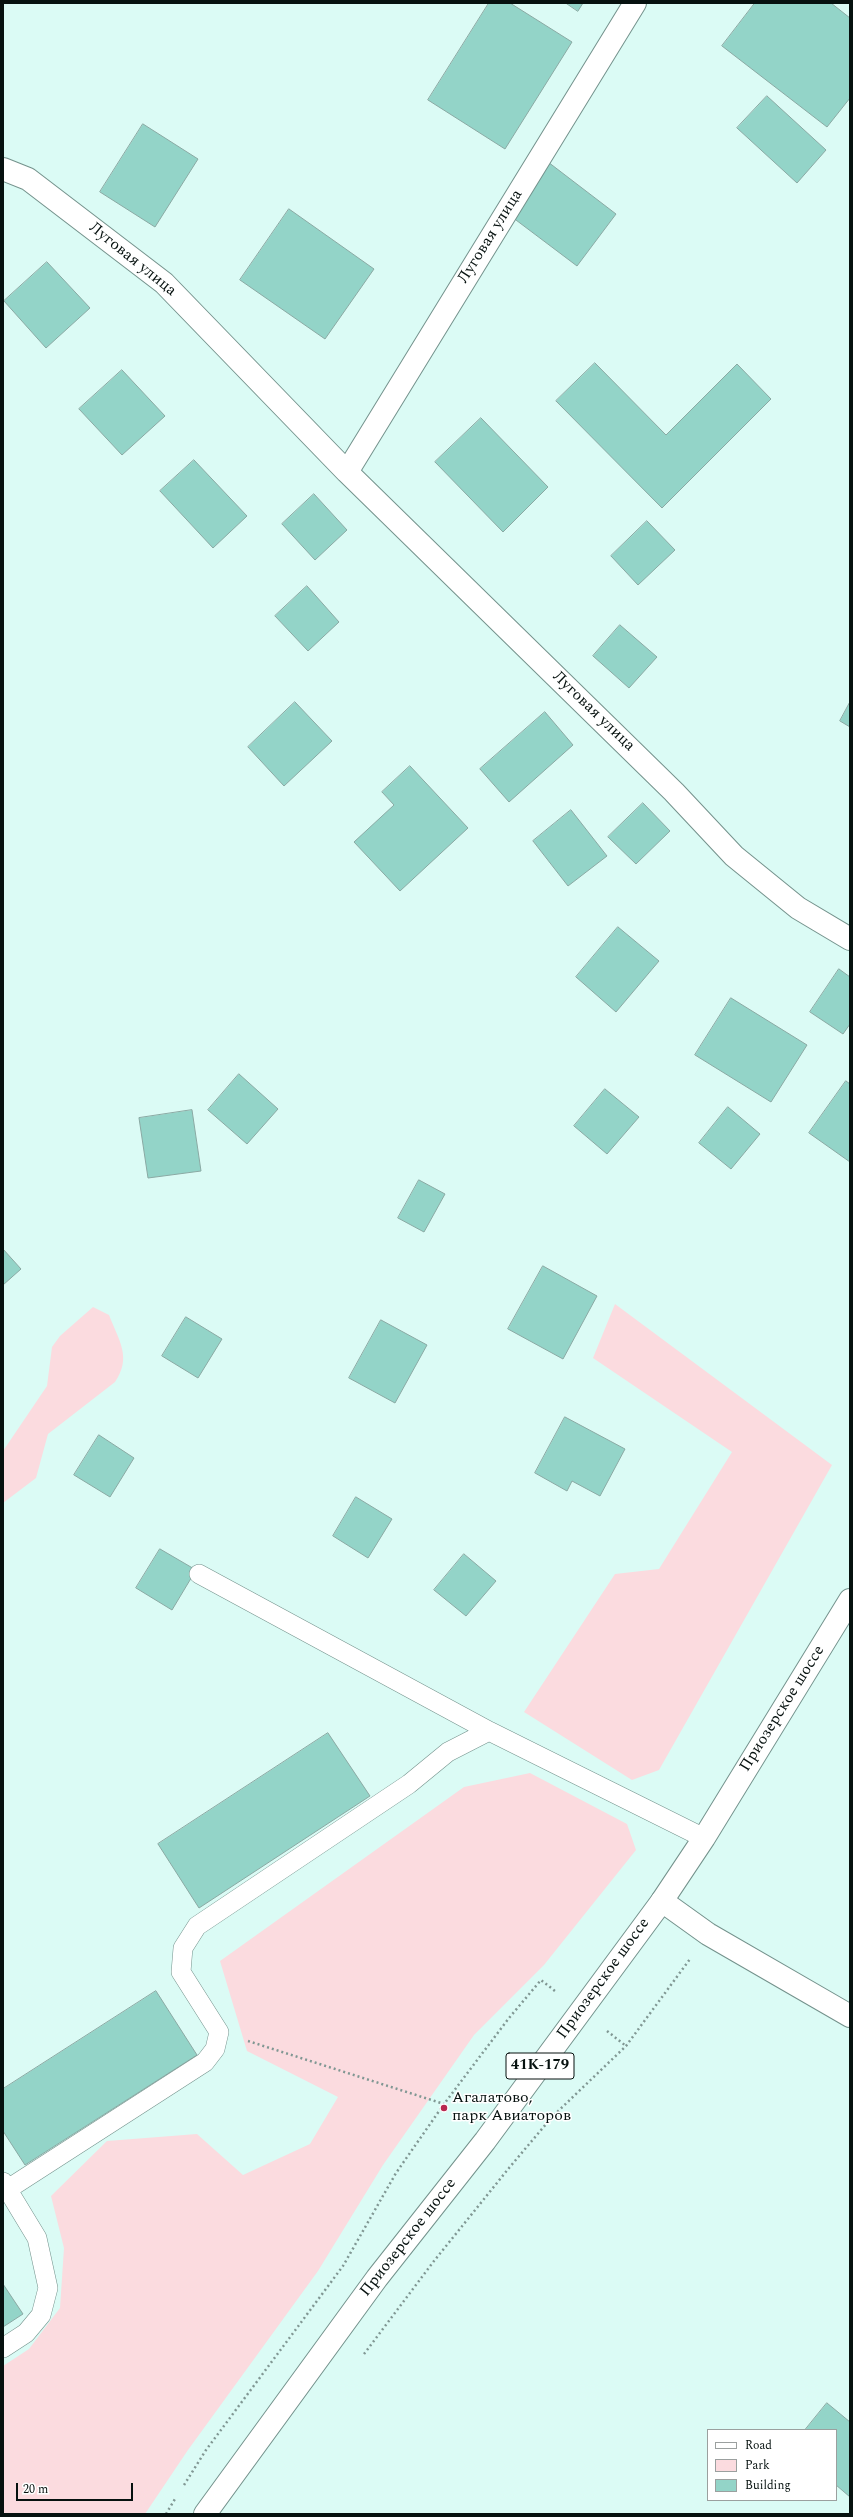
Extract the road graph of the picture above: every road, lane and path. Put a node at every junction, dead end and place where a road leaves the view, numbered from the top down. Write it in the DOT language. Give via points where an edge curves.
graph roads {
  1 [pos="635,3"];
  2 [pos="3,169"];
  3 [pos="347,472"];
  4 [pos="850,939"];
  5 [pos="199,1574"];
  6 [pos="850,1600"];
  7 [pos="489,1731"];
  8 [pos="704,1838"];
  9 [pos="662,1900"];
  10 [pos="708,1934"];
  11 [pos="541,1980"];
  12 [pos="850,2016"];
  13 [pos="219,2032"];
  14 [pos="444,2104"];
  15 [pos="5,2186"];
  16 [pos="3,2348"];
  17 [pos="362,2356"];
  18 [pos="182,2488"];
  19 [pos="178,2495"];
  20 [pos="166,2514"];
  21 [pos="205,2514"];
  1 -- 3 [label="street, Луговая улица"];
  2 -- 3 [label="street, Луговая улица" via="28,179 164,283"];
  3 -- 4 [label="street, Луговая улица" via="674,792 734,856 798,908"];
  5 -- 7 [label="lane"];
  6 -- 8 [label="street, Приозерское шоссе / 41К-179"];
  7 -- 8 [label="lane"];
  7 -- 13 [label="lane" via="448,1752 397,1793 197,1926 183,1948 181,1972"];
  8 -- 9 [label="street, Приозерское шоссе / 41К-179"];
  9 -- 10 [label="street"];
  9 -- 21 [label="street, Приозерское шоссе / 41К-179" via="486,2141 372,2284"];
  10 -- 12 [label="street"];
  10 -- 17 [label="path" via="626,2046 552,2117 434,2262"];
  11 -- 14 [label="path"];
  13 -- 14 [label="path"];
  13 -- 15 [label="lane" via="215,2049 205,2062"];
  14 -- 18 [label="path" via="396,2173 343,2266 206,2450"];
  15 -- 16 [label="lane" via="37,2238 48,2288 40,2315 26,2333"];
  19 -- 20 [label="path"];
}
